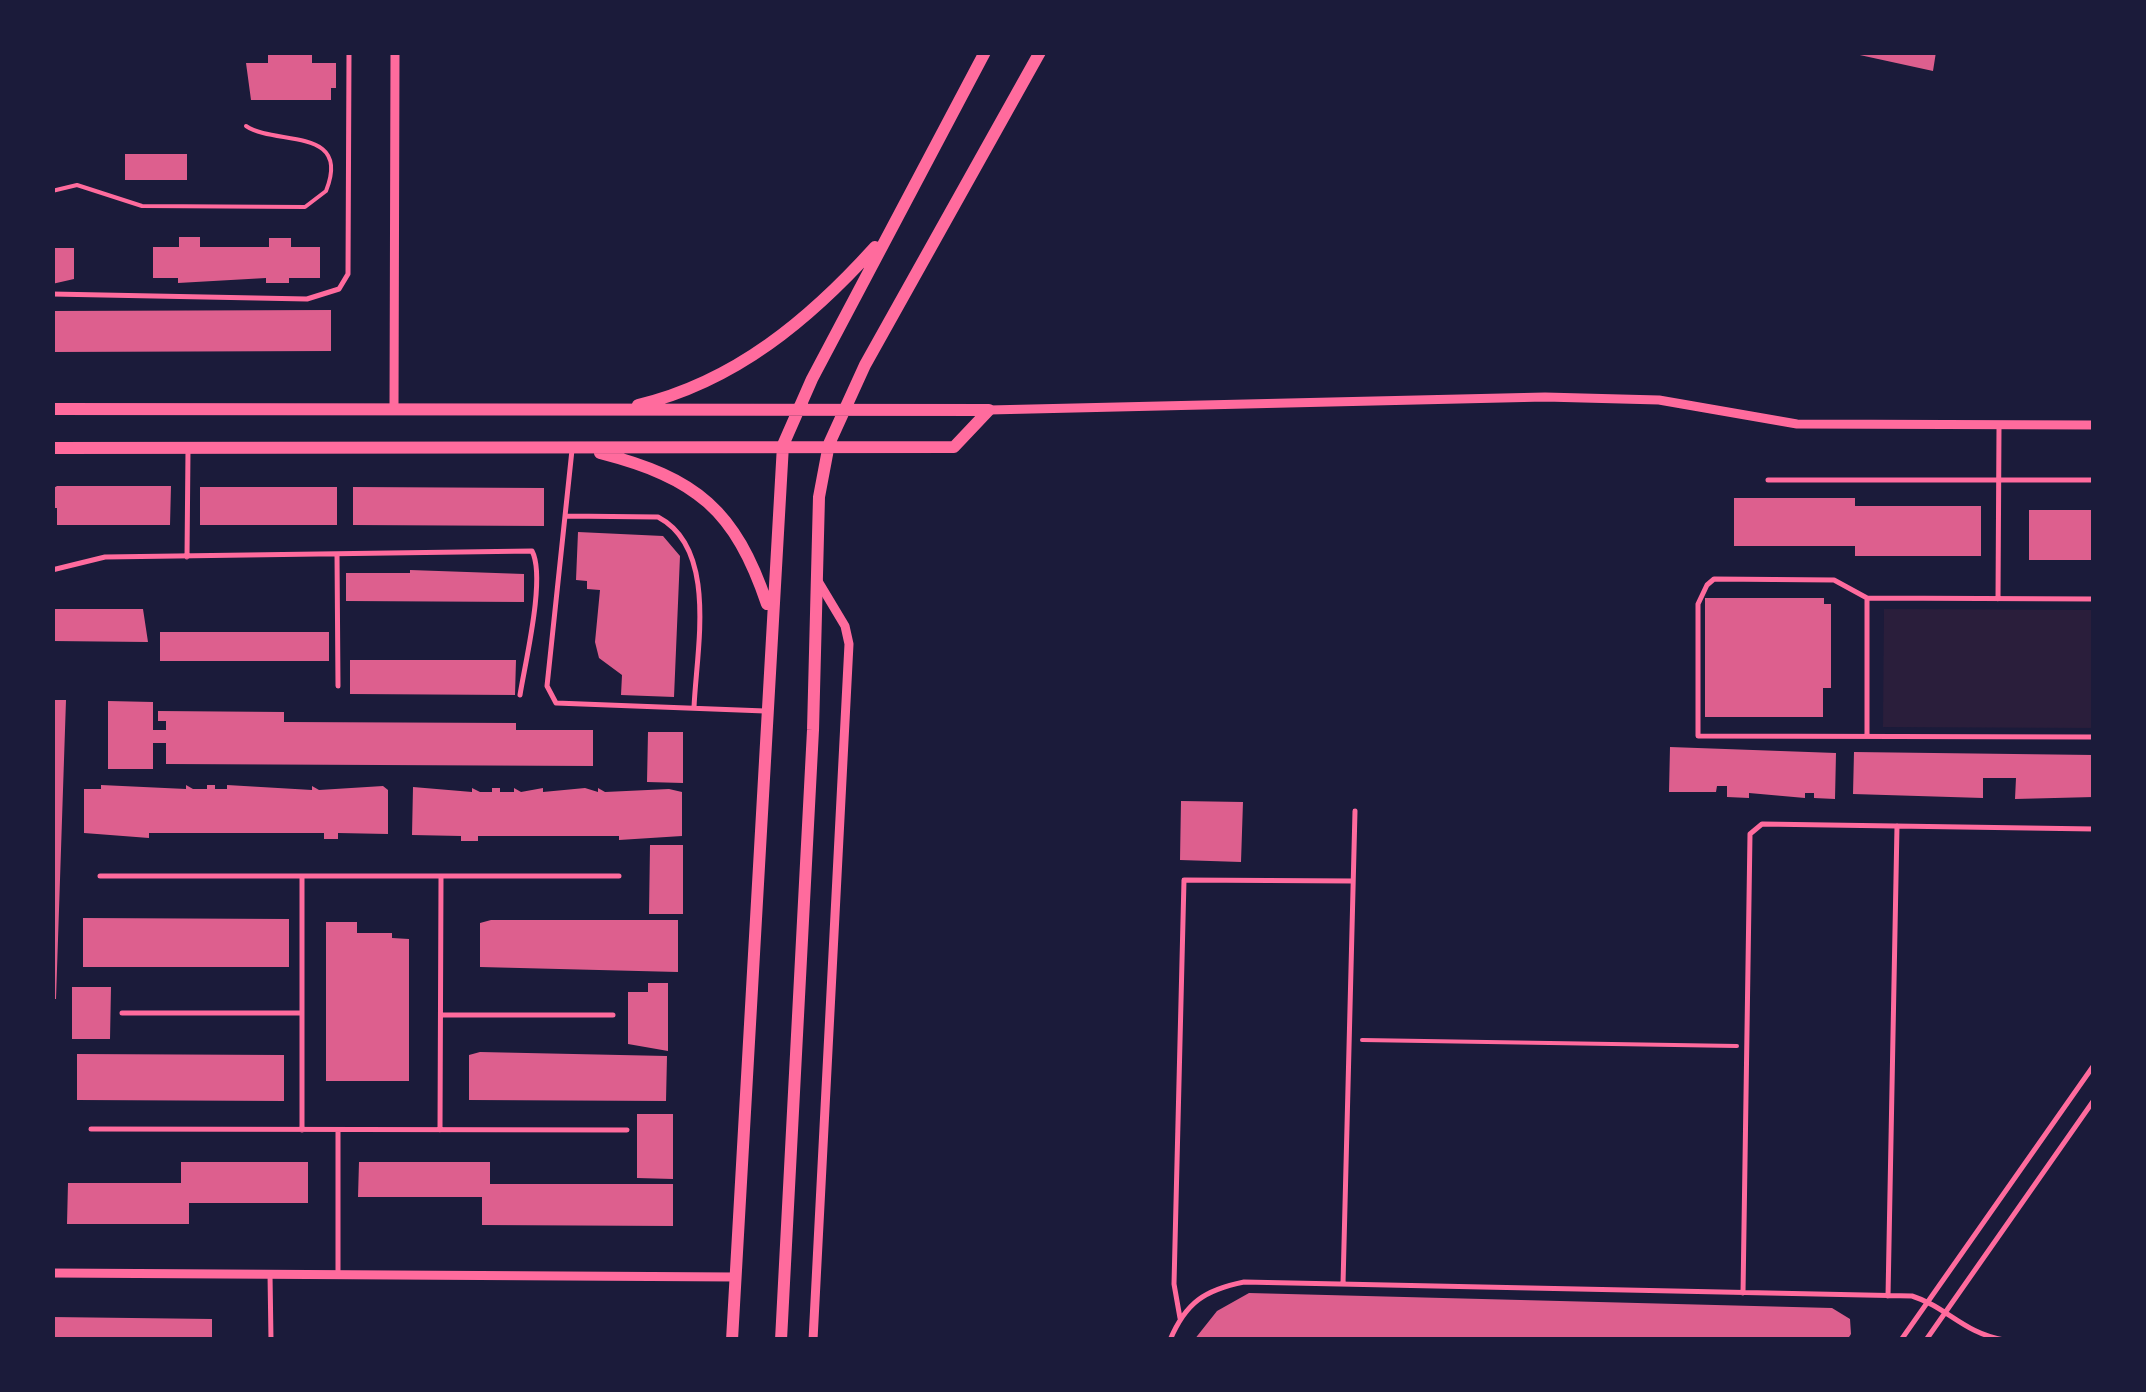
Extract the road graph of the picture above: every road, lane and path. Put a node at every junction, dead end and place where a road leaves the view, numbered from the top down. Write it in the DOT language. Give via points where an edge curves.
graph roads {
  1 [pos="349,52"];
  2 [pos="395,52"];
  3 [pos="984,52"];
  4 [pos="1040,52"];
  5 [pos="246,126"];
  6 [pos="52,190"];
  7 [pos="890,230"];
  8 [pos="52,294"];
  9 [pos="52,409"];
  10 [pos="394,409"];
  11 [pos="798,410"];
  12 [pos="841,410"];
  13 [pos="990,410"];
  14 [pos="613,411"];
  15 [pos="1999,424"];
  16 [pos="2094,424"];
  17 [pos="829,444"];
  18 [pos="783,445"];
  19 [pos="52,448"];
  20 [pos="578,448"];
  21 [pos="188,449"];
  22 [pos="1768,480"];
  23 [pos="1999,480"];
  24 [pos="2094,480"];
  25 [pos="566,516"];
  26 [pos="337,552"];
  27 [pos="188,557"];
  28 [pos="52,570"];
  29 [pos="817,580"];
  30 [pos="1868,598"];
  31 [pos="1998,599"];
  32 [pos="2094,599"];
  33 [pos="770,613"];
  34 [pos="338,686"];
  35 [pos="520,695"];
  36 [pos="694,708"];
  37 [pos="765,711"];
  38 [pos="1867,736"];
  39 [pos="2094,737"];
  40 [pos="1354,810"];
  41 [pos="1897,826"];
  42 [pos="2094,829"];
  43 [pos="100,876"];
  44 [pos="302,876"];
  45 [pos="441,876"];
  46 [pos="619,876"];
  47 [pos="1353,881"];
  48 [pos="122,1013"];
  49 [pos="302,1013"];
  50 [pos="440,1015"];
  51 [pos="614,1015"];
  52 [pos="1349,1040"];
  53 [pos="1747,1046"];
  54 [pos="2094,1065"];
  55 [pos="2094,1100"];
  56 [pos="91,1129"];
  57 [pos="302,1130"];
  58 [pos="338,1130"];
  59 [pos="440,1130"];
  60 [pos="627,1130"];
  61 [pos="52,1273"];
  62 [pos="270,1274"];
  63 [pos="338,1274"];
  64 [pos="736,1278"];
  65 [pos="1343,1284"];
  66 [pos="1743,1293"];
  67 [pos="1888,1296"];
  68 [pos="1928,1301"];
  69 [pos="1943,1314"];
  70 [pos="1180,1320"];
  71 [pos="271,1340"];
  72 [pos="732,1340"];
  73 [pos="781,1340"];
  74 [pos="813,1340"];
  75 [pos="1170,1340"];
  76 [pos="1902,1340"];
  77 [pos="1926,1340"];
  78 [pos="2004,1340"];
  1 -- 8 [label="lane" via="348,274 340,289 307,299"];
  2 -- 10 [label="street"];
  3 -- 7 [label="main road"];
  4 -- 12 [label="main road"];
  5 -- 6 [label="path" via="318,145 330,170 326,191 306,207 215,207 126,204 77,185"];
  7 -- 11 [label="main road"];
  7 -- 14 [label="main road" via="832,295 739,366 659,400"];
  9 -- 10 [label="main road"];
  10 -- 14 [label="main road"];
  11 -- 12 [label="main road"];
  11 -- 14 [label="main road"];
  11 -- 18 [label="main road"];
  12 -- 13 [label="main road"];
  12 -- 17 [label="main road"];
  13 -- 15 [label="street" via="1545,397 1659,400 1797,424"];
  13 -- 17 [label="main road" via="954,447"];
  15 -- 16 [label="street"];
  15 -- 23 [label="lane"];
  17 -- 18 [label="main road"];
  17 -- 29 [label="main road" via="819,497"];
  18 -- 20 [label="main road"];
  18 -- 33 [label="main road"];
  19 -- 21 [label="main road"];
  20 -- 21 [label="main road"];
  20 -- 25 [label="lane"];
  20 -- 33 [label="main road" via="672,478 711,502 750,555"];
  21 -- 27 [label="lane"];
  22 -- 23 [label="lane"];
  23 -- 24 [label="lane"];
  23 -- 31 [label="lane"];
  25 -- 36 [label="lane" via="658,518 686,548 698,581"];
  25 -- 36 [label="lane" via="550,698 556,704"];
  26 -- 27 [label="lane"];
  26 -- 34 [label="lane"];
  26 -- 35 [label="lane" via="532,551 533,604"];
  27 -- 28 [label="lane" via="106,557"];
  29 -- 73 [label="main road"];
  29 -- 74 [label="street" via="849,644"];
  30 -- 31 [label="lane"];
  30 -- 38 [label="lane"];
  30 -- 38 [label="lane" via="1834,580 1714,580 1698,604 1698,736"];
  31 -- 32 [label="lane"];
  33 -- 37 [label="main road"];
  36 -- 37 [label="lane"];
  37 -- 64 [label="main road"];
  38 -- 39 [label="lane"];
  40 -- 47 [label="lane"];
  41 -- 42 [label="lane"];
  41 -- 53 [label="lane" via="1762,824 1750,834"];
  41 -- 67 [label="lane"];
  43 -- 44 [label="lane"];
  44 -- 45 [label="lane"];
  44 -- 49 [label="lane"];
  45 -- 46 [label="lane"];
  45 -- 50 [label="lane"];
  47 -- 52 [label="lane"];
  47 -- 70 [label="lane" via="1184,880 1174,1284"];
  48 -- 49 [label="lane"];
  49 -- 57 [label="lane"];
  50 -- 51 [label="lane"];
  50 -- 59 [label="lane"];
  52 -- 53 [label="path"];
  52 -- 65 [label="lane"];
  53 -- 66 [label="lane"];
  54 -- 68 [label="lane"];
  55 -- 69 [label="lane"];
  56 -- 57 [label="lane"];
  57 -- 58 [label="lane"];
  58 -- 59 [label="lane"];
  58 -- 63 [label="lane"];
  59 -- 60 [label="lane"];
  61 -- 62 [label="street"];
  62 -- 63 [label="street"];
  62 -- 71 [label="lane"];
  63 -- 64 [label="street"];
  64 -- 72 [label="main road"];
  65 -- 66 [label="lane"];
  65 -- 70 [label="lane" via="1244,1282 1211,1289 1190,1302"];
  66 -- 67 [label="lane"];
  67 -- 68 [label="lane"];
  68 -- 69 [label="lane"];
  68 -- 76 [label="lane"];
  69 -- 77 [label="lane"];
  69 -- 78 [label="lane" via="1966,1330"];
  70 -- 75 [label="lane"];
}
